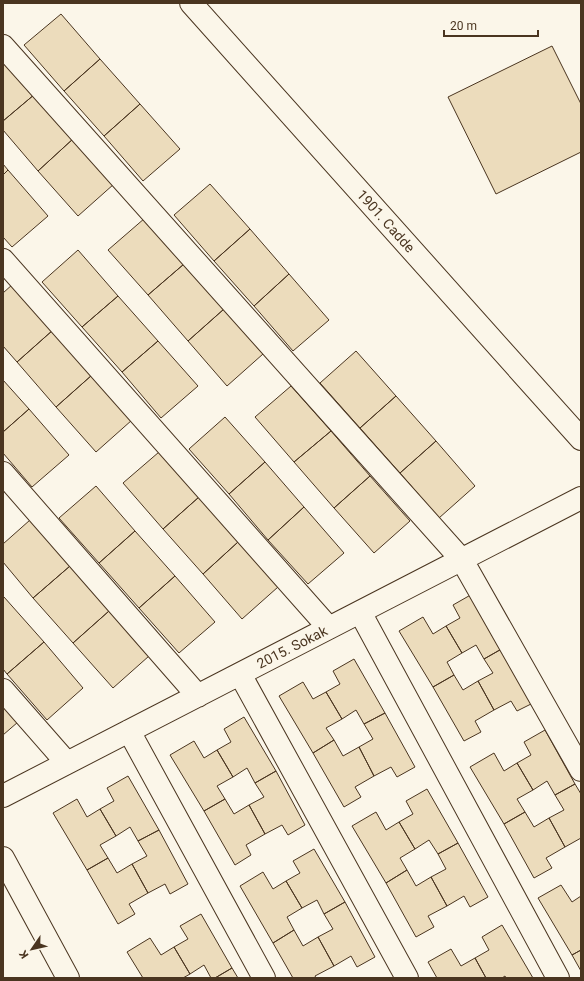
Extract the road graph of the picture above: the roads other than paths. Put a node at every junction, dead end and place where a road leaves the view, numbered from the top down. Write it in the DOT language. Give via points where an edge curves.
graph roads {
  1 [pos="191,3"];
  2 [pos="3,46"];
  3 [pos="3,260"];
  4 [pos="581,439"];
  5 [pos="3,473"];
  6 [pos="581,498"];
  7 [pos="462,560"];
  8 [pos="360,612"];
  9 [pos="329,628"];
  10 [pos="240,674"];
  11 [pos="3,690"];
  12 [pos="198,696"];
  13 [pos="129,731"];
  14 [pos="67,764"];
  15 [pos="581,770"];
  16 [pos="3,796"];
  17 [pos="3,858"];
  18 [pos="68,978"];
  19 [pos="264,978"];
  20 [pos="407,978"];
  21 [pos="558,978"];
  1 -- 4 [label="street, 1901. Cadde"];
  2 -- 7 [label="street"];
  3 -- 9 [label="street"];
  5 -- 12 [label="street"];
  6 -- 7 [label="street, 2015. Sokak"];
  7 -- 8 [label="street, 2015. Sokak"];
  7 -- 15 [label="street"];
  8 -- 9 [label="street, 2015. Sokak"];
  8 -- 21 [label="street"];
  9 -- 10 [label="street, 2015. Sokak"];
  10 -- 12 [label="street, 2015. Sokak"];
  10 -- 20 [label="street"];
  11 -- 14 [label="street"];
  12 -- 13 [label="street, 2015. Sokak"];
  13 -- 14 [label="street, 2015. Sokak"];
  13 -- 19 [label="street"];
  14 -- 16 [label="street, 2015. Sokak"];
  17 -- 18 [label="street"];
}
